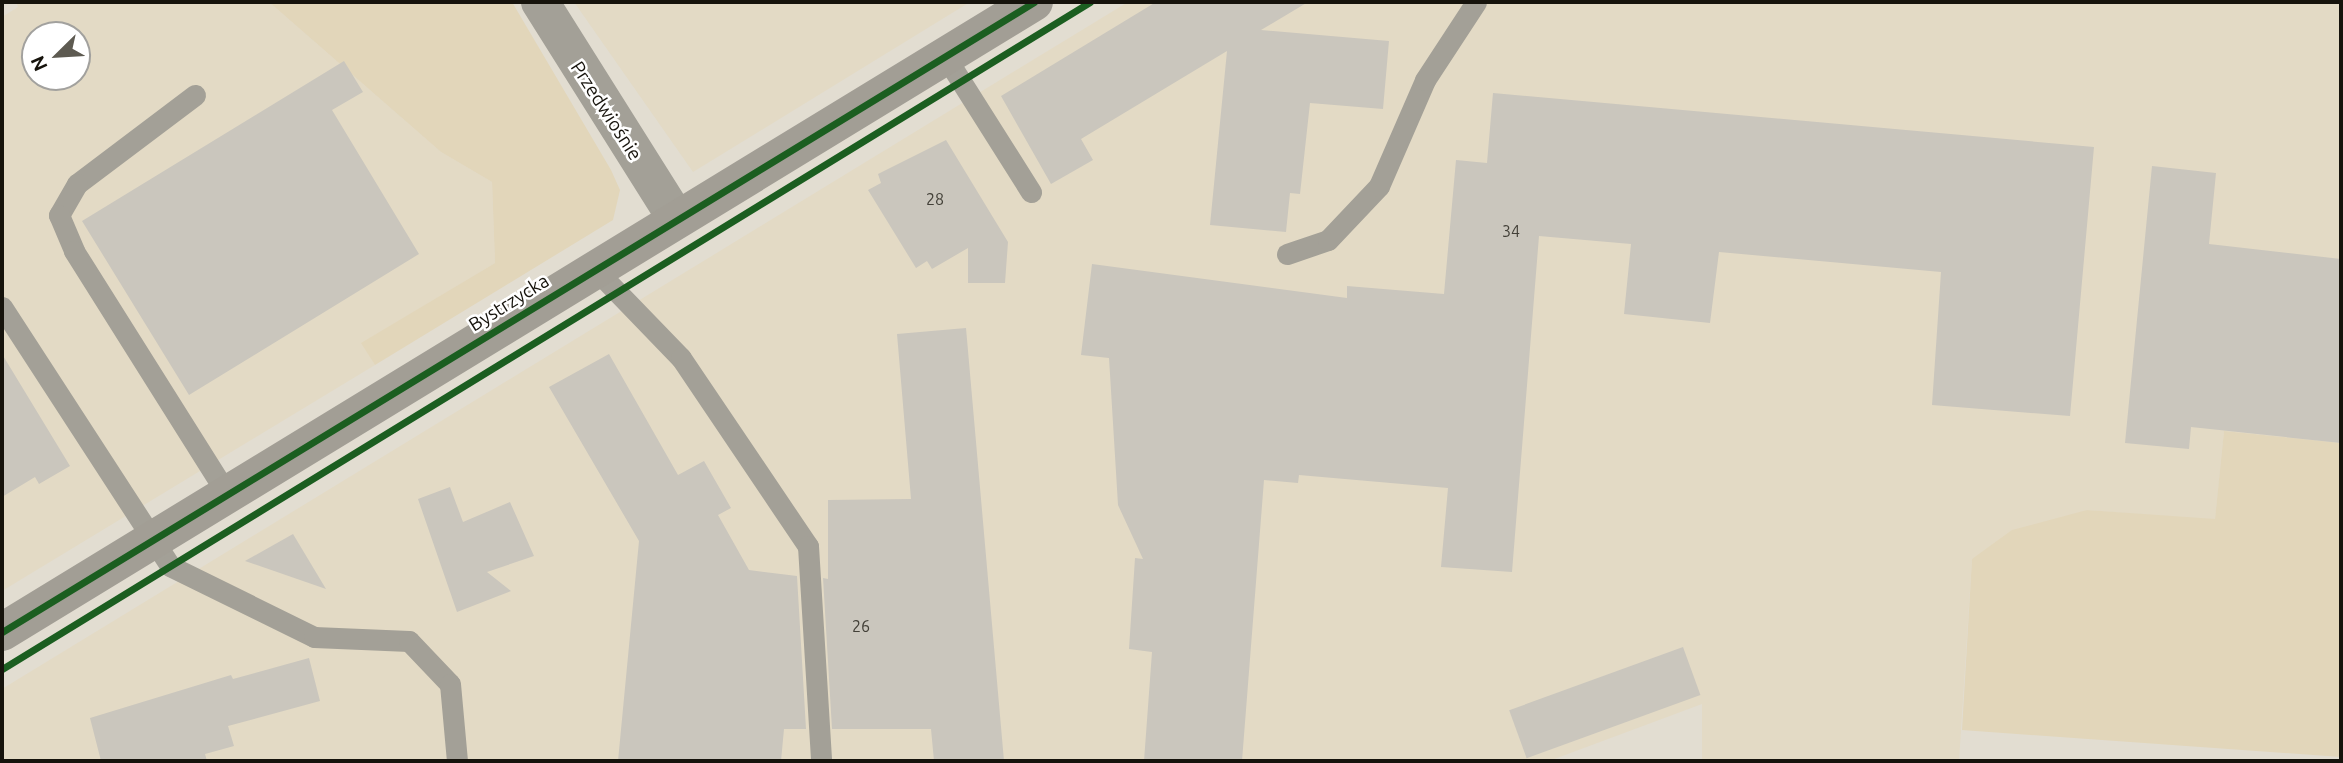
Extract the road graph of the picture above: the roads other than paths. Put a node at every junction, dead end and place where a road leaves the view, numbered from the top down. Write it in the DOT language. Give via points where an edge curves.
graph roads {
  1 [pos="540,2"];
  2 [pos="1034,2"];
  3 [pos="1476,2"];
  4 [pos="945,56"];
  5 [pos="195,95"];
  6 [pos="1031,192"];
  7 [pos="676,218"];
  8 [pos="1287,254"];
  9 [pos="594,268"];
  10 [pos="2,307"];
  11 [pos="227,494"];
  12 [pos="151,541"];
  13 [pos="2,632"];
  14 [pos="457,761"];
  15 [pos="821,761"];
  1 -- 7 [label="street, Przedwiośnie"];
  2 -- 4 [label="street, Bystrzycka"];
  3 -- 8 [label="lane" via="1425,80 1378,186 1328,240"];
  4 -- 6 [label="lane"];
  4 -- 7 [label="street, Bystrzycka"];
  5 -- 11 [label="lane" via="77,184 59,215 74,251"];
  7 -- 9 [label="street, Bystrzycka"];
  9 -- 11 [label="street, Bystrzycka"];
  9 -- 15 [label="lane" via="681,358 808,546"];
  10 -- 12 [label="lane"];
  11 -- 12 [label="street, Bystrzycka"];
  12 -- 13 [label="street, Bystrzycka"];
  12 -- 14 [label="lane" via="170,566 314,637 409,640 450,684"];
}
